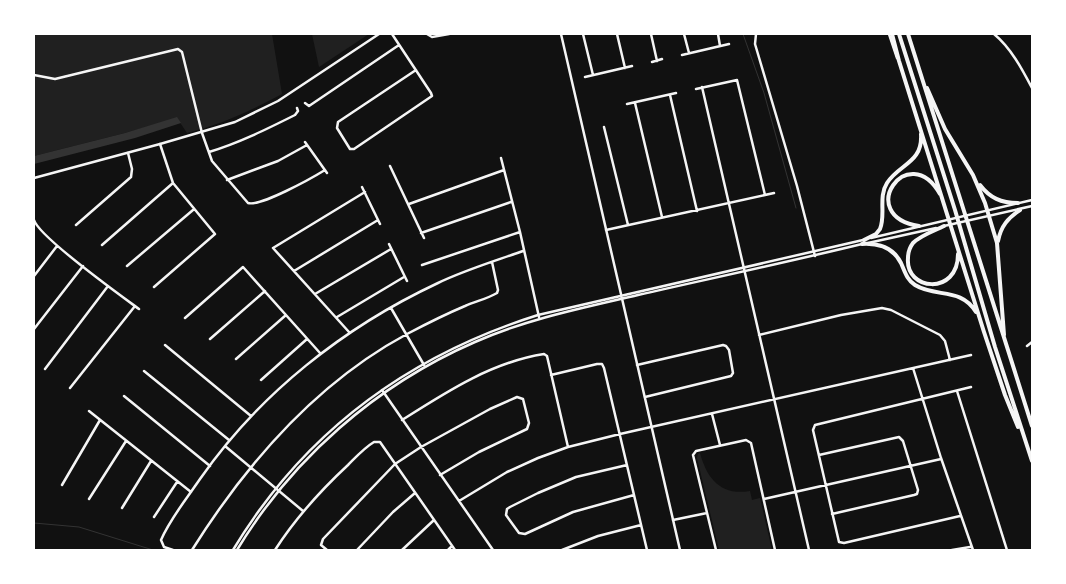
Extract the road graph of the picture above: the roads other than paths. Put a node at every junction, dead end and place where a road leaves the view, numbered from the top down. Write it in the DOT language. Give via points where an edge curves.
graph roads {
  1 [pos="379,34"];
  2 [pos="392,34"];
  3 [pos="427,34"];
  4 [pos="449,34"];
  5 [pos="561,34"];
  6 [pos="583,34"];
  7 [pos="617,34"];
  8 [pos="651,34"];
  9 [pos="684,34"];
  10 [pos="718,34"];
  11 [pos="756,34"];
  12 [pos="891,34"];
  13 [pos="899,34"];
  14 [pos="908,34"];
  15 [pos="994,34"];
  16 [pos="729,44"];
  17 [pos="399,45"];
  18 [pos="720,46"];
  19 [pos="689,53"];
  20 [pos="682,55"];
  21 [pos="662,59"];
  22 [pos="657,60"];
  23 [pos="652,62"];
  24 [pos="632,66"];
  25 [pos="625,68"];
  26 [pos="416,70"];
  27 [pos="34,75"];
  28 [pos="593,75"];
  29 [pos="586,77"];
  30 [pos="922,77"];
  31 [pos="702,87"];
  32 [pos="1032,88"];
  33 [pos="696,89"];
  34 [pos="676,93"];
  35 [pos="670,94"];
  36 [pos="635,102"];
  37 [pos="304,103"];
  38 [pos="627,104"];
  39 [pos="297,108"];
  40 [pos="604,128"];
  41 [pos="921,130"];
  42 [pos="202,133"];
  43 [pos="160,144"];
  44 [pos="209,152"];
  45 [pos="128,153"];
  46 [pos="501,158"];
  47 [pos="390,166"];
  48 [pos="504,170"];
  49 [pos="973,175"];
  50 [pos="34,178"];
  51 [pos="227,180"];
  52 [pos="173,183"];
  53 [pos="362,188"];
  54 [pos="365,192"];
  55 [pos="774,193"];
  56 [pos="765,195"];
  57 [pos="1032,200"];
  58 [pos="511,202"];
  59 [pos="409,204"];
  60 [pos="729,204"];
  61 [pos="1018,204"];
  62 [pos="945,206"];
  63 [pos="1032,206"];
  64 [pos="193,210"];
  65 [pos="1020,210"];
  66 [pos="696,211"];
  67 [pos="987,211"];
  68 [pos="662,217"];
  69 [pos="989,217"];
  70 [pos="34,220"];
  71 [pos="378,220"];
  72 [pos="380,224"];
  73 [pos="76,225"];
  74 [pos="628,225"];
  75 [pos="34,226"];
  76 [pos="919,226"];
  77 [pos="944,226"];
  78 [pos="606,230"];
  79 [pos="421,232"];
  80 [pos="520,232"];
  81 [pos="424,238"];
  82 [pos="863,242"];
  83 [pos="997,243"];
  84 [pos="388,244"];
  85 [pos="102,245"];
  86 [pos="57,246"];
  87 [pos="391,249"];
  88 [pos="958,249"];
  89 [pos="814,250"];
  90 [pos="523,251"];
  91 [pos="816,256"];
  92 [pos="492,262"];
  93 [pos="83,266"];
  94 [pos="127,266"];
  95 [pos="422,266"];
  96 [pos="745,269"];
  97 [pos="294,271"];
  98 [pos="34,276"];
  99 [pos="404,277"];
  100 [pos="407,282"];
  101 [pos="108,286"];
  102 [pos="154,287"];
  103 [pos="264,291"];
  104 [pos="314,294"];
  105 [pos="622,297"];
  106 [pos="134,306"];
  107 [pos="391,308"];
  108 [pos="139,310"];
  109 [pos="286,315"];
  110 [pos="539,317"];
  111 [pos="185,318"];
  112 [pos="336,318"];
  113 [pos="981,321"];
  114 [pos="34,328"];
  115 [pos="349,333"];
  116 [pos="406,335"];
  117 [pos="759,335"];
  118 [pos="210,339"];
  119 [pos="1004,339"];
  120 [pos="307,340"];
  121 [pos="1032,342"];
  122 [pos="165,346"];
  123 [pos="1027,346"];
  124 [pos="320,353"];
  125 [pos="971,355"];
  126 [pos="236,360"];
  127 [pos="950,360"];
  128 [pos="638,364"];
  129 [pos="424,365"];
  130 [pos="913,368"];
  131 [pos="45,369"];
  132 [pos="144,371"];
  133 [pos="551,375"];
  134 [pos="261,380"];
  135 [pos="971,387"];
  136 [pos="70,388"];
  137 [pos="957,391"];
  138 [pos="383,392"];
  139 [pos="124,396"];
  140 [pos="645,397"];
  141 [pos="774,399"];
  142 [pos="922,399"];
  143 [pos="89,411"];
  144 [pos="712,414"];
  145 [pos="252,416"];
  146 [pos="100,420"];
  147 [pos="402,420"];
  148 [pos="1032,426"];
  149 [pos="652,427"];
  150 [pos="620,434"];
  151 [pos="1024,438"];
  152 [pos="126,440"];
  153 [pos="230,440"];
  154 [pos="720,445"];
  155 [pos="225,446"];
  156 [pos="420,447"];
  157 [pos="568,447"];
  158 [pos="819,455"];
  159 [pos="941,458"];
  160 [pos="151,461"];
  161 [pos="1032,461"];
  162 [pos="395,464"];
  163 [pos="627,465"];
  164 [pos="210,466"];
  165 [pos="911,466"];
  166 [pos="250,467"];
  167 [pos="440,475"];
  168 [pos="176,482"];
  169 [pos="62,485"];
  170 [pos="826,485"];
  171 [pos="277,490"];
  172 [pos="191,492"];
  173 [pos="796,492"];
  174 [pos="415,493"];
  175 [pos="634,495"];
  176 [pos="89,499"];
  177 [pos="764,499"];
  178 [pos="459,501"];
  179 [pos="122,508"];
  180 [pos="303,511"];
  181 [pos="707,513"];
  182 [pos="832,514"];
  183 [pos="960,516"];
  184 [pos="154,517"];
  185 [pos="434,520"];
  186 [pos="673,520"];
  187 [pos="641,526"];
  188 [pos="452,546"];
  189 [pos="972,549"];
  190 [pos="173,550"];
  191 [pos="192,550"];
  192 [pos="232,550"];
  193 [pos="237,550"];
  194 [pos="275,550"];
  195 [pos="327,550"];
  196 [pos="357,550"];
  197 [pos="402,550"];
  198 [pos="448,550"];
  199 [pos="455,550"];
  200 [pos="493,550"];
  201 [pos="562,550"];
  202 [pos="647,550"];
  203 [pos="680,550"];
  204 [pos="716,550"];
  205 [pos="775,550"];
  206 [pos="809,550"];
  207 [pos="952,550"];
  208 [pos="1007,550"];
  1 -- 42 [label="street" via="278,101 235,122"];
  2 -- 17 [label="street"];
  3 -- 4 [label="street" via="432,37"];
  5 -- 78 [label="street"];
  6 -- 28 [label="street"];
  7 -- 25 [label="street"];
  8 -- 22 [label="street"];
  9 -- 19 [label="street"];
  10 -- 18 [label="street"];
  11 -- 89 [label="street" via="755,44"];
  12 -- 41 [label="highway"];
  13 -- 151 [label="highway"];
  14 -- 30 [label="highway"];
  15 -- 32 [label="street" via="1003,41"];
  16 -- 18 [label="street"];
  17 -- 26 [label="street"];
  17 -- 37 [label="street" via="309,106"];
  18 -- 19 [label="street"];
  19 -- 20 [label="street"];
  21 -- 22 [label="street"];
  22 -- 23 [label="street"];
  24 -- 25 [label="street"];
  25 -- 28 [label="street"];
  26 -- 26 [label="street" via="432,96 354,150 350,148 337,125"];
  27 -- 42 [label="street" via="55,79 178,49 182,52"];
  28 -- 29 [label="street"];
  30 -- 49 [label="highway" via="946,129"];
  30 -- 119 [label="highway"];
  31 -- 33 [label="street"];
  31 -- 56 [label="street" via="737,80"];
  31 -- 60 [label="street"];
  34 -- 35 [label="street"];
  35 -- 36 [label="street"];
  35 -- 66 [label="street"];
  36 -- 38 [label="street"];
  36 -- 68 [label="street"];
  39 -- 44 [label="street" via="297,113 261,132"];
  40 -- 74 [label="street"];
  41 -- 62 [label="highway"];
  41 -- 82 [label="highway" via="916,156 885,187 880,229"];
  42 -- 43 [label="street"];
  42 -- 44 [label="street"];
  43 -- 45 [label="street"];
  43 -- 52 [label="street"];
  44 -- 51 [label="street"];
  45 -- 50 [label="street"];
  45 -- 73 [label="street" via="131,178"];
  46 -- 48 [label="street"];
  47 -- 59 [label="street"];
  48 -- 58 [label="street"];
  48 -- 59 [label="street"];
  49 -- 61 [label="highway" via="994,198"];
  49 -- 67 [label="highway"];
  51 -- 51 [label="street" via="278,160 306,143 326,172 253,204 249,204"];
  52 -- 64 [label="street"];
  52 -- 85 [label="street"];
  53 -- 54 [label="street"];
  54 -- 71 [label="street"];
  54 -- 97 [label="street" via="273,248"];
  55 -- 56 [label="street"];
  56 -- 60 [label="street"];
  57 -- 61 [label="street"];
  58 -- 79 [label="street"];
  58 -- 80 [label="street"];
  59 -- 79 [label="street"];
  60 -- 66 [label="street"];
  60 -- 96 [label="street"];
  61 -- 67 [label="street"];
  62 -- 76 [label="highway" via="935,185 927,177 914,174 898,179 890,192 892,212 905,223"];
  62 -- 88 [label="highway"];
  63 -- 65 [label="street"];
  64 -- 94 [label="street"];
  64 -- 102 [label="street" via="215,234"];
  65 -- 69 [label="street"];
  65 -- 83 [label="highway" via="1010,216 1002,227"];
  66 -- 68 [label="street"];
  67 -- 69 [label="highway"];
  67 -- 76 [label="street"];
  68 -- 74 [label="street"];
  69 -- 77 [label="street"];
  69 -- 83 [label="highway"];
  70 -- 75 [label="street"];
  71 -- 72 [label="street"];
  71 -- 97 [label="street"];
  74 -- 78 [label="street"];
  75 -- 86 [label="street"];
  76 -- 82 [label="street"];
  77 -- 82 [label="street"];
  77 -- 88 [label="highway" via="912,244 908,263 912,274 928,284 944,282 957,269"];
  78 -- 105 [label="street"];
  79 -- 81 [label="street"];
  80 -- 90 [label="street"];
  80 -- 95 [label="street"];
  82 -- 89 [label="street"];
  82 -- 91 [label="street"];
  82 -- 113 [label="highway" via="885,246 898,258 906,276 914,284 964,299"];
  83 -- 119 [label="highway"];
  84 -- 87 [label="street"];
  86 -- 93 [label="street"];
  86 -- 98 [label="street"];
  87 -- 99 [label="street"];
  87 -- 104 [label="street"];
  88 -- 113 [label="highway"];
  89 -- 91 [label="street"];
  89 -- 96 [label="street"];
  90 -- 92 [label="street"];
  90 -- 110 [label="street"];
  91 -- 96 [label="street"];
  92 -- 107 [label="street" via="438,283"];
  92 -- 116 [label="street" via="497,293"];
  93 -- 101 [label="street"];
  93 -- 114 [label="street"];
  96 -- 105 [label="street"];
  96 -- 117 [label="street"];
  97 -- 104 [label="street"];
  99 -- 100 [label="street"];
  99 -- 112 [label="street"];
  101 -- 106 [label="street"];
  101 -- 131 [label="street"];
  103 -- 109 [label="street"];
  103 -- 111 [label="street" via="243,267"];
  103 -- 118 [label="street"];
  104 -- 112 [label="street"];
  105 -- 110 [label="street"];
  105 -- 128 [label="street"];
  106 -- 108 [label="street"];
  106 -- 136 [label="street"];
  107 -- 115 [label="street"];
  107 -- 116 [label="street"];
  109 -- 120 [label="street"];
  109 -- 126 [label="street"];
  110 -- 129 [label="street" via="480,335"];
  112 -- 115 [label="street"];
  113 -- 151 [label="highway" via="1005,395"];
  115 -- 124 [label="street"];
  116 -- 129 [label="street"];
  116 -- 166 [label="street" via="328,389"];
  117 -- 127 [label="street" via="882,308 940,335 945,340"];
  117 -- 141 [label="street"];
  119 -- 148 [label="highway"];
  120 -- 124 [label="street"];
  120 -- 134 [label="street"];
  121 -- 123 [label="street"];
  122 -- 145 [label="street"];
  124 -- 145 [label="street"];
  125 -- 127 [label="street"];
  127 -- 130 [label="street"];
  128 -- 140 [label="street"];
  128 -- 140 [label="street" via="723,345 729,350 731,376"];
  129 -- 138 [label="street"];
  130 -- 141 [label="street"];
  130 -- 142 [label="street"];
  132 -- 153 [label="street"];
  133 -- 147 [label="street" via="544,354 506,363 463,383"];
  133 -- 150 [label="street" via="602,364"];
  133 -- 157 [label="street"];
  135 -- 137 [label="street"];
  137 -- 142 [label="street"];
  137 -- 208 [label="street"];
  138 -- 147 [label="street"];
  138 -- 171 [label="street" via="329,432 302,458"];
  139 -- 164 [label="street"];
  140 -- 149 [label="street"];
  141 -- 144 [label="street"];
  141 -- 173 [label="street"];
  142 -- 158 [label="street" via="815,425 813,430"];
  142 -- 159 [label="street"];
  143 -- 146 [label="street"];
  144 -- 149 [label="street"];
  144 -- 154 [label="street"];
  145 -- 153 [label="street"];
  146 -- 152 [label="street"];
  146 -- 169 [label="street"];
  147 -- 156 [label="street"];
  149 -- 150 [label="street"];
  149 -- 186 [label="street"];
  150 -- 157 [label="street"];
  150 -- 163 [label="street"];
  151 -- 161 [label="highway"];
  152 -- 160 [label="street"];
  152 -- 176 [label="street"];
  153 -- 155 [label="street"];
  154 -- 177 [label="street" via="749,440"];
  154 -- 181 [label="street" via="694,453"];
  155 -- 164 [label="street"];
  155 -- 166 [label="street"];
  156 -- 162 [label="street"];
  156 -- 167 [label="street"];
  156 -- 167 [label="street" via="512,399 523,399 529,423 527,429"];
  157 -- 178 [label="street" via="507,472"];
  158 -- 165 [label="street" via="899,437"];
  158 -- 170 [label="street"];
  159 -- 165 [label="street"];
  159 -- 183 [label="street"];
  160 -- 168 [label="street"];
  160 -- 179 [label="street"];
  162 -- 174 [label="street"];
  162 -- 180 [label="street" via="380,442 374,442"];
  162 -- 195 [label="street" via="323,539 321,545"];
  163 -- 175 [label="street"];
  163 -- 175 [label="street" via="576,477 510,507 506,515 522,535 587,507"];
  164 -- 172 [label="street"];
  165 -- 170 [label="street"];
  165 -- 182 [label="street" via="917,494"];
  166 -- 171 [label="street"];
  166 -- 191 [label="street"];
  167 -- 178 [label="street"];
  168 -- 172 [label="street"];
  168 -- 184 [label="street"];
  170 -- 173 [label="street"];
  170 -- 182 [label="street"];
  171 -- 180 [label="street"];
  171 -- 192 [label="street" via="255,515"];
  171 -- 193 [label="street"];
  172 -- 190 [label="street" via="162,538 164,547"];
  173 -- 177 [label="street"];
  173 -- 206 [label="street"];
  174 -- 185 [label="street"];
  174 -- 196 [label="street"];
  175 -- 187 [label="street"];
  177 -- 205 [label="street"];
  178 -- 200 [label="street"];
  180 -- 194 [label="street"];
  181 -- 186 [label="street"];
  181 -- 204 [label="street"];
  182 -- 183 [label="street" via="840,543"];
  183 -- 189 [label="street"];
  185 -- 188 [label="street"];
  185 -- 197 [label="street"];
  186 -- 203 [label="street"];
  187 -- 201 [label="street" via="598,536"];
  187 -- 202 [label="street"];
  188 -- 198 [label="street"];
  188 -- 199 [label="street"];
  189 -- 207 [label="street"];
}
